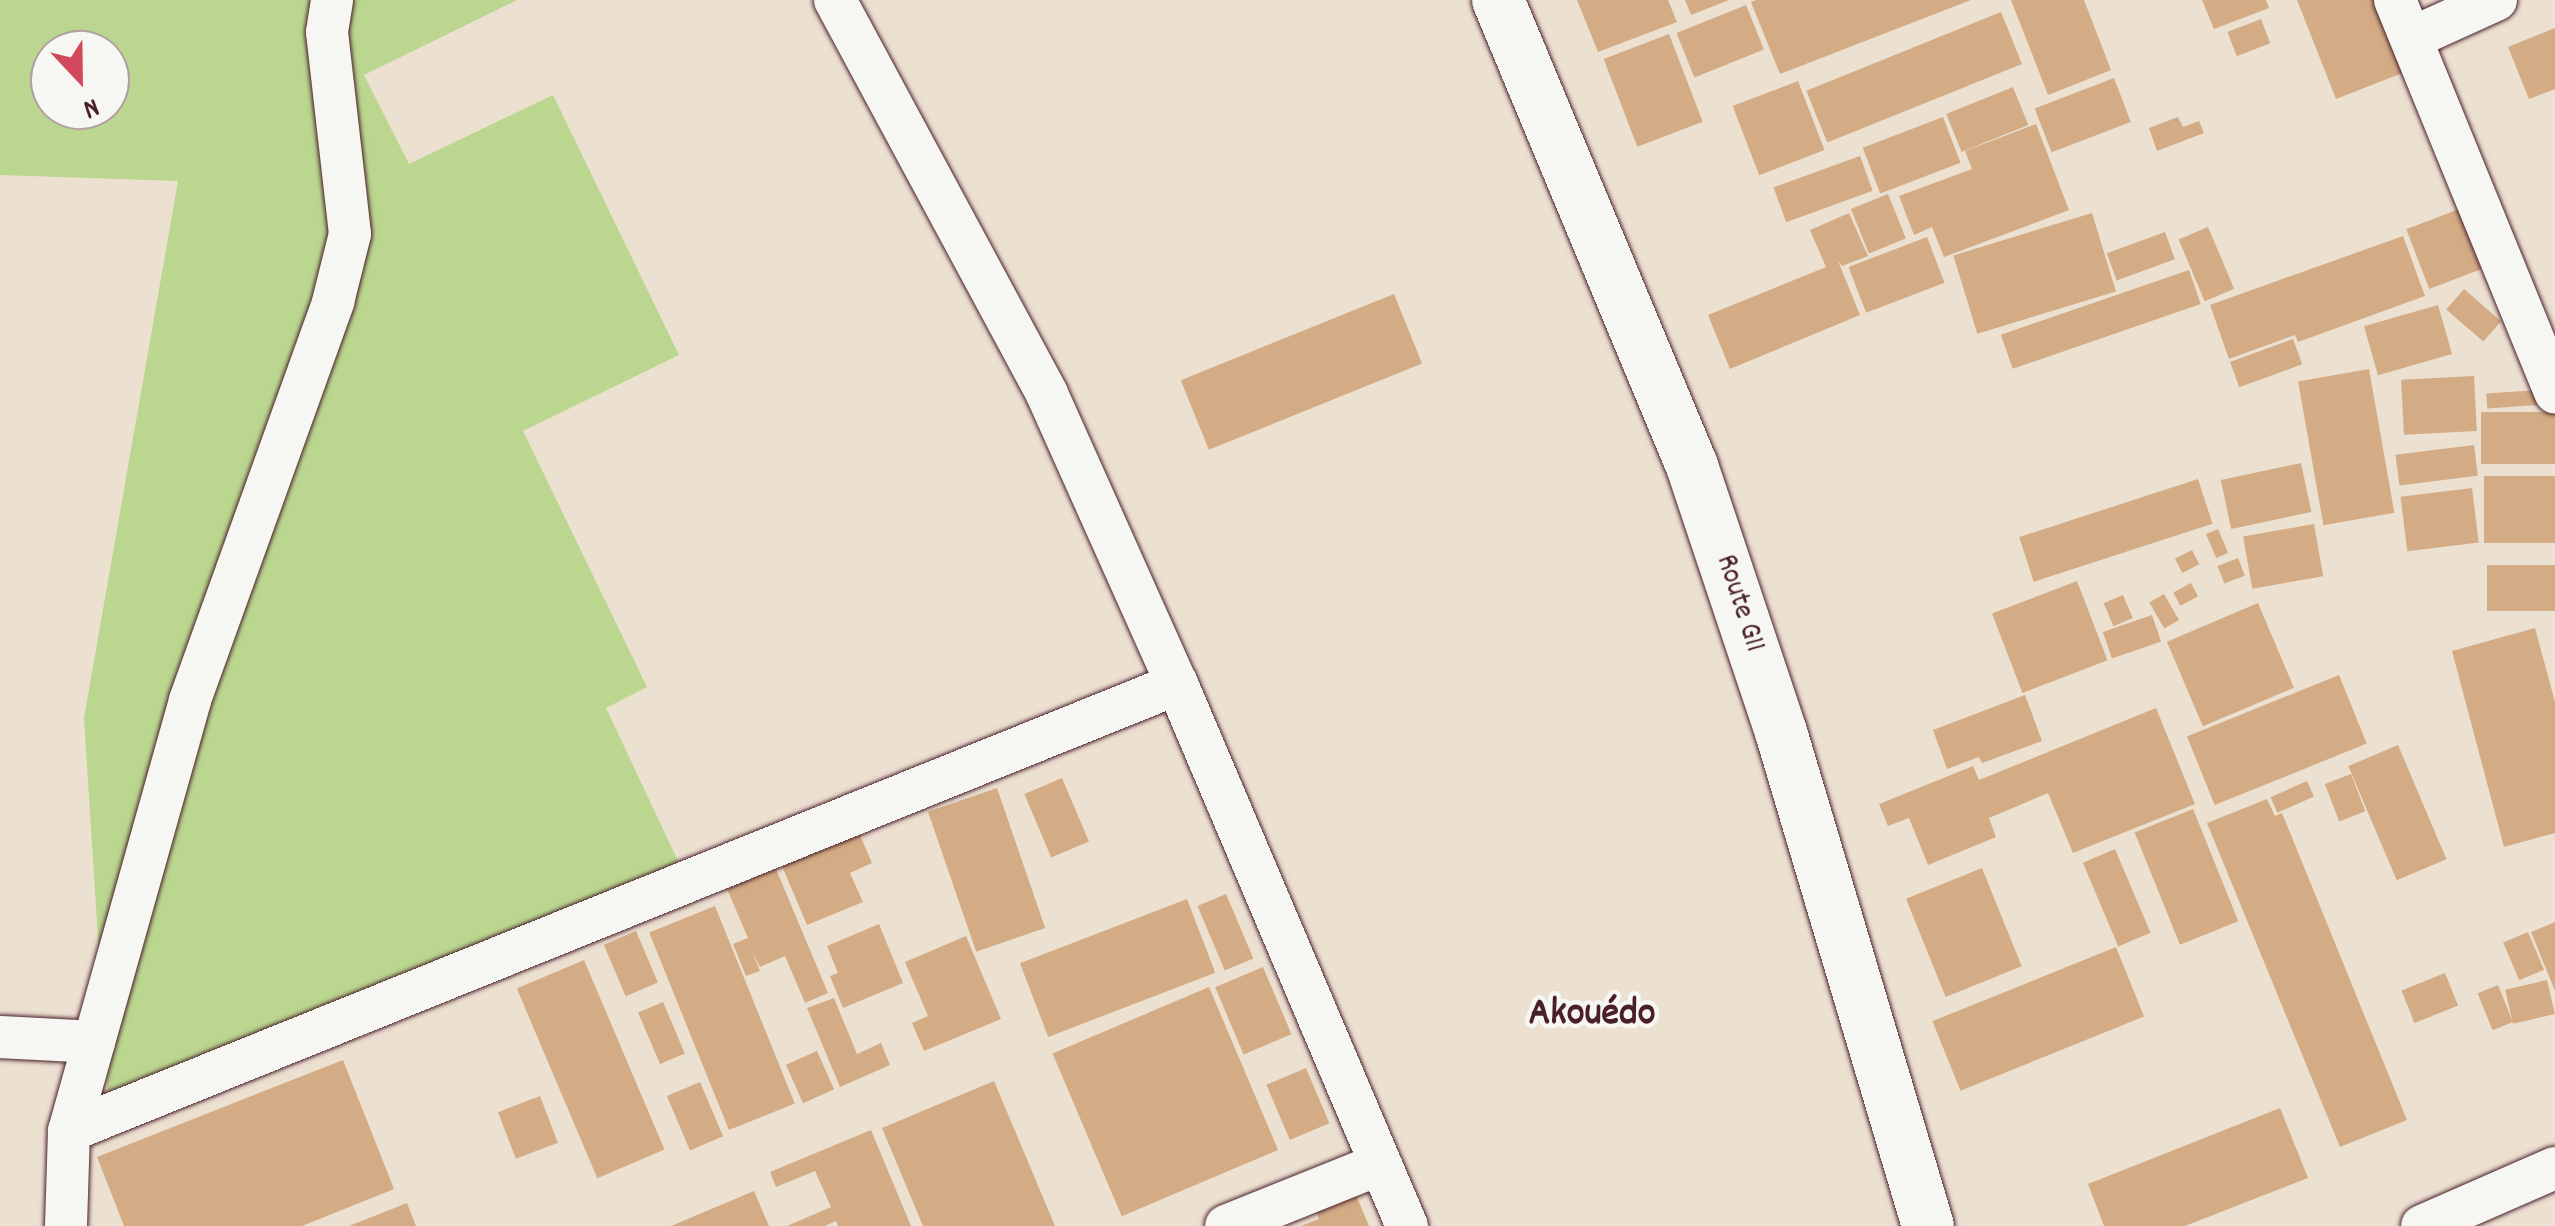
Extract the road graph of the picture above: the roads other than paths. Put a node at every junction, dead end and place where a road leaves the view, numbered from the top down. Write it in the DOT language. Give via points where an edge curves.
graph roads {
  1 [pos="332,0"];
  2 [pos="835,0"];
  3 [pos="1498,0"];
  4 [pos="2496,0"];
  5 [pos="2404,18"];
  6 [pos="2555,393"];
  7 [pos="1177,684"];
  8 [pos="0,1037"];
  9 [pos="94,1042"];
  10 [pos="69,1131"];
  11 [pos="1380,1164"];
  12 [pos="2555,1168"];
  13 [pos="66,1226"];
  14 [pos="1226,1226"];
  15 [pos="1408,1226"];
  16 [pos="1928,1226"];
  17 [pos="2422,1226"];
  1 -- 9 [label="street" via="327,32 350,234 334,302 190,700"];
  2 -- 7 [label="street" via="1047,394"];
  3 -- 16 [label="street, Route G11" via="1692,466 1781,732"];
  4 -- 5 [label="street"];
  5 -- 6 [label="street"];
  7 -- 10 [label="street"];
  7 -- 11 [label="street"];
  8 -- 9 [label="street"];
  9 -- 10 [label="street"];
  10 -- 13 [label="street"];
  11 -- 14 [label="street"];
  11 -- 15 [label="street"];
  12 -- 17 [label="street"];
}
